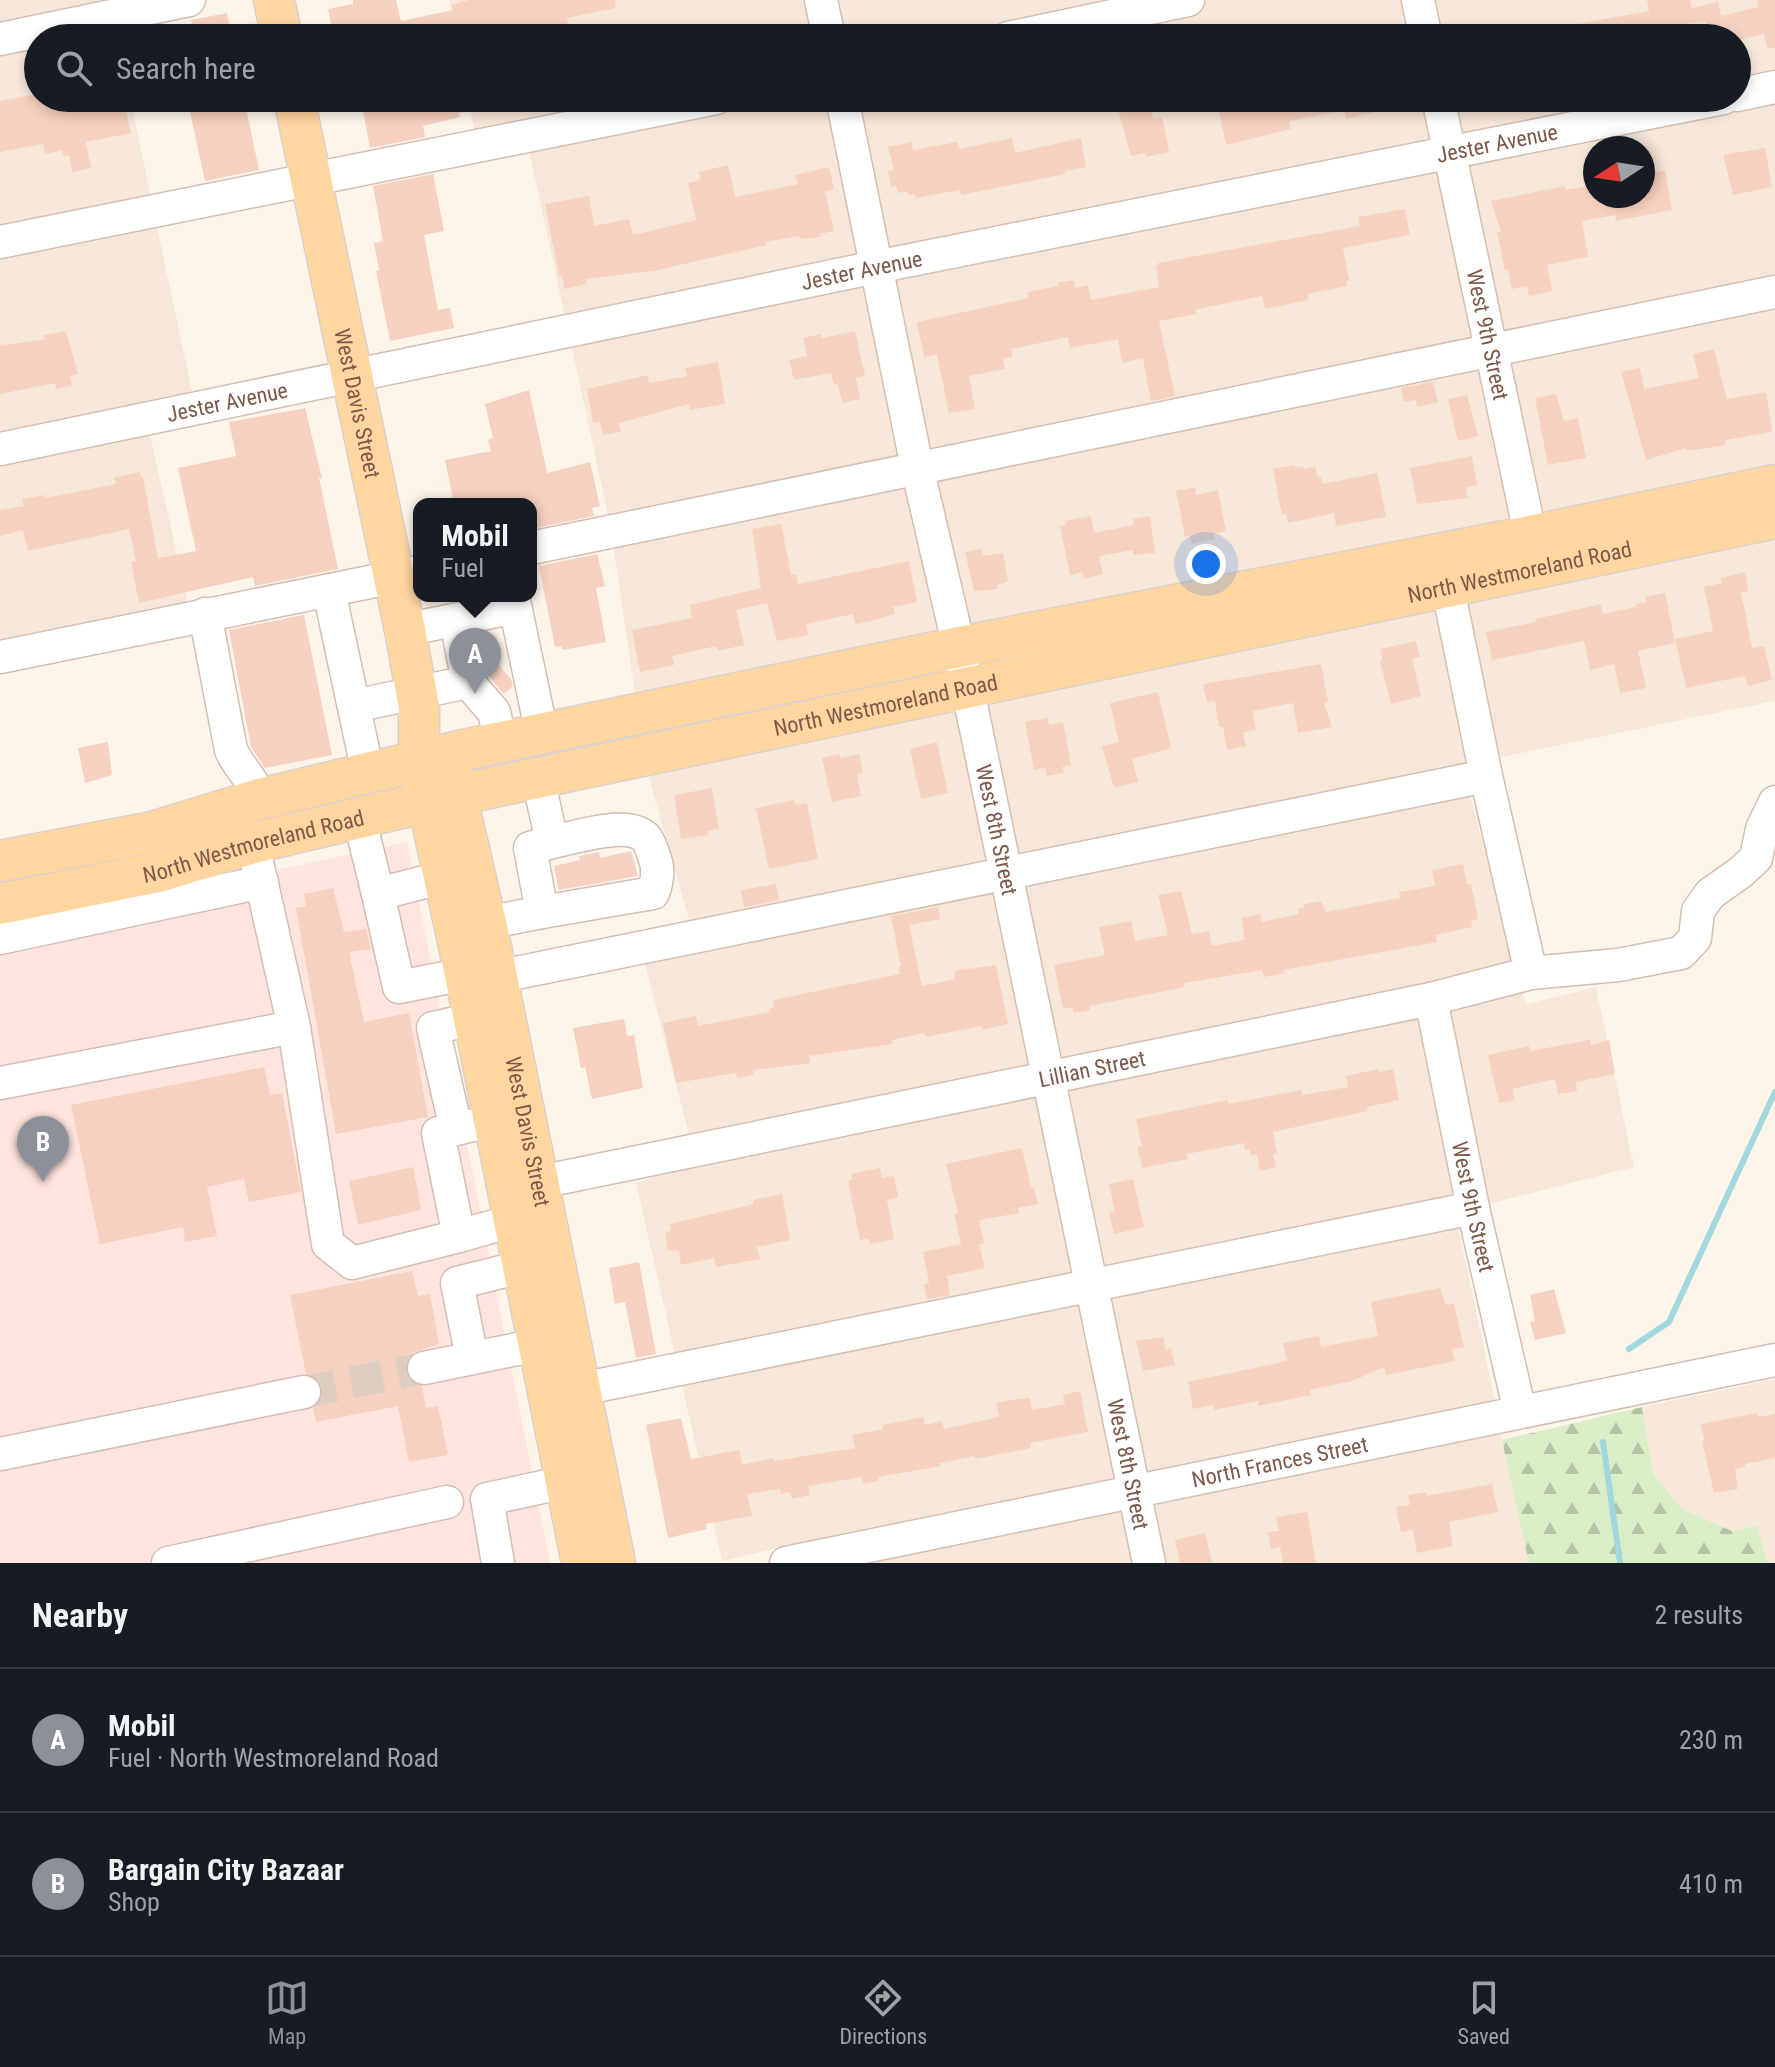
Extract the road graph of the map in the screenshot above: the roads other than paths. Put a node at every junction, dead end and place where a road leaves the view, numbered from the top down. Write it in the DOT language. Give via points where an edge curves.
graph roads {
  1 [pos="188,0"];
  2 [pos="274,0"];
  3 [pos="821,0"];
  4 [pos="1188,0"];
  5 [pos="1418,0"];
  6 [pos="72,24"];
  7 [pos="279,24"];
  8 [pos="826,24"];
  9 [pos="1074,24"];
  10 [pos="1423,24"];
  11 [pos="24,34"];
  12 [pos="0,39"];
  13 [pos="1775,87"];
  14 [pos="1751,92"];
  15 [pos="297,112"];
  16 [pos="645,112"];
  17 [pos="845,112"];
  18 [pos="1441,112"];
  19 [pos="1655,112"];
  20 [pos="1450,154"];
  21 [pos="311,178"];
  22 [pos="0,242"];
  23 [pos="876,267"];
  24 [pos="1775,292"];
  25 [pos="1490,351"];
  26 [pos="352,376"];
  27 [pos="0,449"];
  28 [pos="917,467"];
  29 [pos="1775,485"];
  30 [pos="1775,518"];
  31 [pos="537,547"];
  32 [pos="1534,552"];
  33 [pos="1444,570"];
  34 [pos="406,574"];
  35 [pos="329,591"];
  36 [pos="514,602"];
  37 [pos="205,614"];
  38 [pos="456,620"];
  39 [pos="405,630"];
  40 [pos="959,647"];
  41 [pos="0,657"];
  42 [pos="468,682"];
  43 [pos="967,687"];
  44 [pos="418,700"];
  45 [pos="354,706"];
  46 [pos="539,718"];
  47 [pos="497,727"];
  48 [pos="433,758"];
  49 [pos="368,773"];
  50 [pos="1486,776"];
  51 [pos="538,778"];
  52 [pos="442,798"];
  53 [pos="252,801"];
  54 [pos="1775,802"];
  55 [pos="359,817"];
  56 [pos="552,842"];
  57 [pos="253,843"];
  58 [pos="0,861"];
  59 [pos="1006,873"];
  60 [pos="444,877"];
  61 [pos="262,882"];
  62 [pos="378,894"];
  63 [pos="0,904"];
  64 [pos="542,912"];
  65 [pos="486,923"];
  66 [pos="0,938"];
  67 [pos="1531,973"];
  68 [pos="480,975"];
  69 [pos="1431,999"];
  70 [pos="294,1027"];
  71 [pos="1048,1078"];
  72 [pos="0,1083"];
  73 [pos="474,1125"];
  74 [pos="518,1198"];
  75 [pos="1473,1208"];
  76 [pos="459,1236"];
  77 [pos="521,1267"];
  78 [pos="1092,1285"];
  79 [pos="537,1345"];
  80 [pos="472,1358"];
  81 [pos="1775,1360"];
  82 [pos="424,1368"];
  83 [pos="581,1389"];
  84 [pos="304,1392"];
  85 [pos="1520,1412"];
  86 [pos="0,1454"];
  87 [pos="566,1482"];
  88 [pos="1134,1491"];
  89 [pos="447,1502"];
  90 [pos="168,1563"];
  91 [pos="498,1563"];
  92 [pos="582,1563"];
  93 [pos="615,1563"];
  94 [pos="786,1563"];
  95 [pos="1149,1563"];
  1 -- 6 [label="street"];
  2 -- 7 [label="main road"];
  3 -- 8 [label="street"];
  4 -- 9 [label="street"];
  5 -- 10 [label="street"];
  11 -- 12 [label="street"];
  13 -- 14 [label="street"];
  15 -- 21 [label="main road, West Davis Street"];
  16 -- 21 [label="street"];
  17 -- 23 [label="street, West 8th Street"];
  18 -- 20 [label="street, West 9th Street"];
  19 -- 20 [label="street, Jester Avenue"];
  20 -- 23 [label="street, Jester Avenue"];
  20 -- 25 [label="street, West 9th Street"];
  21 -- 22 [label="street"];
  21 -- 26 [label="main road, West Davis Street"];
  23 -- 26 [label="street, Jester Avenue"];
  23 -- 28 [label="street, West 8th Street"];
  24 -- 25 [label="street"];
  25 -- 28 [label="street"];
  25 -- 32 [label="street, West 9th Street"];
  26 -- 27 [label="street, Jester Avenue"];
  26 -- 34 [label="main road, West Davis Street"];
  28 -- 31 [label="street"];
  28 -- 40 [label="street, West 8th Street"];
  29 -- 32 [label="main road, North Westmoreland Road"];
  30 -- 32 [label="main road, North Westmoreland Road"];
  32 -- 33 [label="main road, North Westmoreland Road"];
  33 -- 40 [label="main road, North Westmoreland Road"];
  33 -- 43 [label="main road, North Westmoreland Road"];
  33 -- 50 [label="street"];
  34 -- 35 [label="street"];
  34 -- 39 [label="main road, West Davis Street"];
  35 -- 37 [label="street"];
  35 -- 45 [label="street"];
  36 -- 38 [label="street"];
  36 -- 46 [label="street"];
  37 -- 41 [label="street"];
  37 -- 53 [label="street" via="231,750 255,785"];
  38 -- 39 [label="street"];
  38 -- 42 [label="street"];
  39 -- 44 [label="main road, West Davis Street"];
  40 -- 43 [label="street, West 8th Street"];
  40 -- 46 [label="main road, North Westmoreland Road"];
  42 -- 44 [label="street"];
  42 -- 47 [label="street"];
  43 -- 51 [label="main road, North Westmoreland Road"];
  43 -- 59 [label="street, West 8th Street"];
  44 -- 45 [label="street"];
  44 -- 48 [label="main road, West Davis Street"];
  45 -- 49 [label="street"];
  46 -- 47 [label="main road, North Westmoreland Road"];
  47 -- 48 [label="main road, North Westmoreland Road"];
  48 -- 49 [label="main road, North Westmoreland Road"];
  48 -- 52 [label="main road, West Davis Street"];
  49 -- 53 [label="main road, North Westmoreland Road"];
  50 -- 59 [label="street"];
  50 -- 67 [label="street"];
  51 -- 52 [label="main road, North Westmoreland Road"];
  51 -- 56 [label="street"];
  52 -- 55 [label="main road, North Westmoreland Road"];
  52 -- 60 [label="main road, West Davis Street"];
  52 -- 65 [label="main road, West Davis Street"];
  53 -- 57 [label="main road"];
  53 -- 58 [label="main road, North Westmoreland Road" via="152,832"];
  54 -- 67 [label="street, Lillian Street" via="1756,858 1710,894 1698,911 1695,938 1681,953"];
  55 -- 57 [label="main road, North Westmoreland Road"];
  55 -- 62 [label="street"];
  56 -- 64 [label="street" via="530,848"];
  56 -- 64 [label="street" via="631,829 646,838 658,881 653,893"];
  57 -- 61 [label="street"];
  57 -- 63 [label="main road, North Westmoreland Road" via="158,872"];
  59 -- 68 [label="street"];
  59 -- 71 [label="street, West 8th Street"];
  60 -- 62 [label="street"];
  60 -- 68 [label="main road, West Davis Street"];
  61 -- 66 [label="street"];
  61 -- 70 [label="street"];
  62 -- 68 [label="street" via="399,987"];
  64 -- 65 [label="street"];
  65 -- 68 [label="main road, West Davis Street"];
  67 -- 69 [label="street, Lillian Street"];
  68 -- 73 [label="main road, West Davis Street" via="473,1019"];
  68 -- 74 [label="main road, West Davis Street"];
  69 -- 71 [label="street, Lillian Street"];
  69 -- 75 [label="street, West 9th Street"];
  70 -- 72 [label="street"];
  70 -- 76 [label="street, Lillian Street" via="328,1244 352,1263"];
  71 -- 74 [label="street, Lillian Street"];
  71 -- 78 [label="street, West 8th Street"];
  73 -- 74 [label="main road, West Davis Street"];
  73 -- 76 [label="street" via="438,1133"];
  74 -- 76 [label="street, Lillian Street"];
  74 -- 77 [label="main road, West Davis Street"];
  74 -- 83 [label="main road, West Davis Street"];
  75 -- 78 [label="street"];
  75 -- 85 [label="street, West 9th Street"];
  77 -- 79 [label="main road, West Davis Street"];
  77 -- 80 [label="street" via="457,1283"];
  78 -- 83 [label="street"];
  78 -- 88 [label="street, West 8th Street"];
  79 -- 80 [label="street"];
  79 -- 87 [label="main road, West Davis Street"];
  80 -- 82 [label="street"];
  81 -- 85 [label="street, North Frances Street"];
  83 -- 93 [label="main road, West Davis Street"];
  84 -- 86 [label="street"];
  85 -- 88 [label="street, North Frances Street"];
  87 -- 91 [label="street" via="487,1499"];
  87 -- 92 [label="main road, West Davis Street"];
  88 -- 94 [label="street, North Frances Street"];
  88 -- 95 [label="street, West 8th Street"];
  89 -- 90 [label="street"];
}
